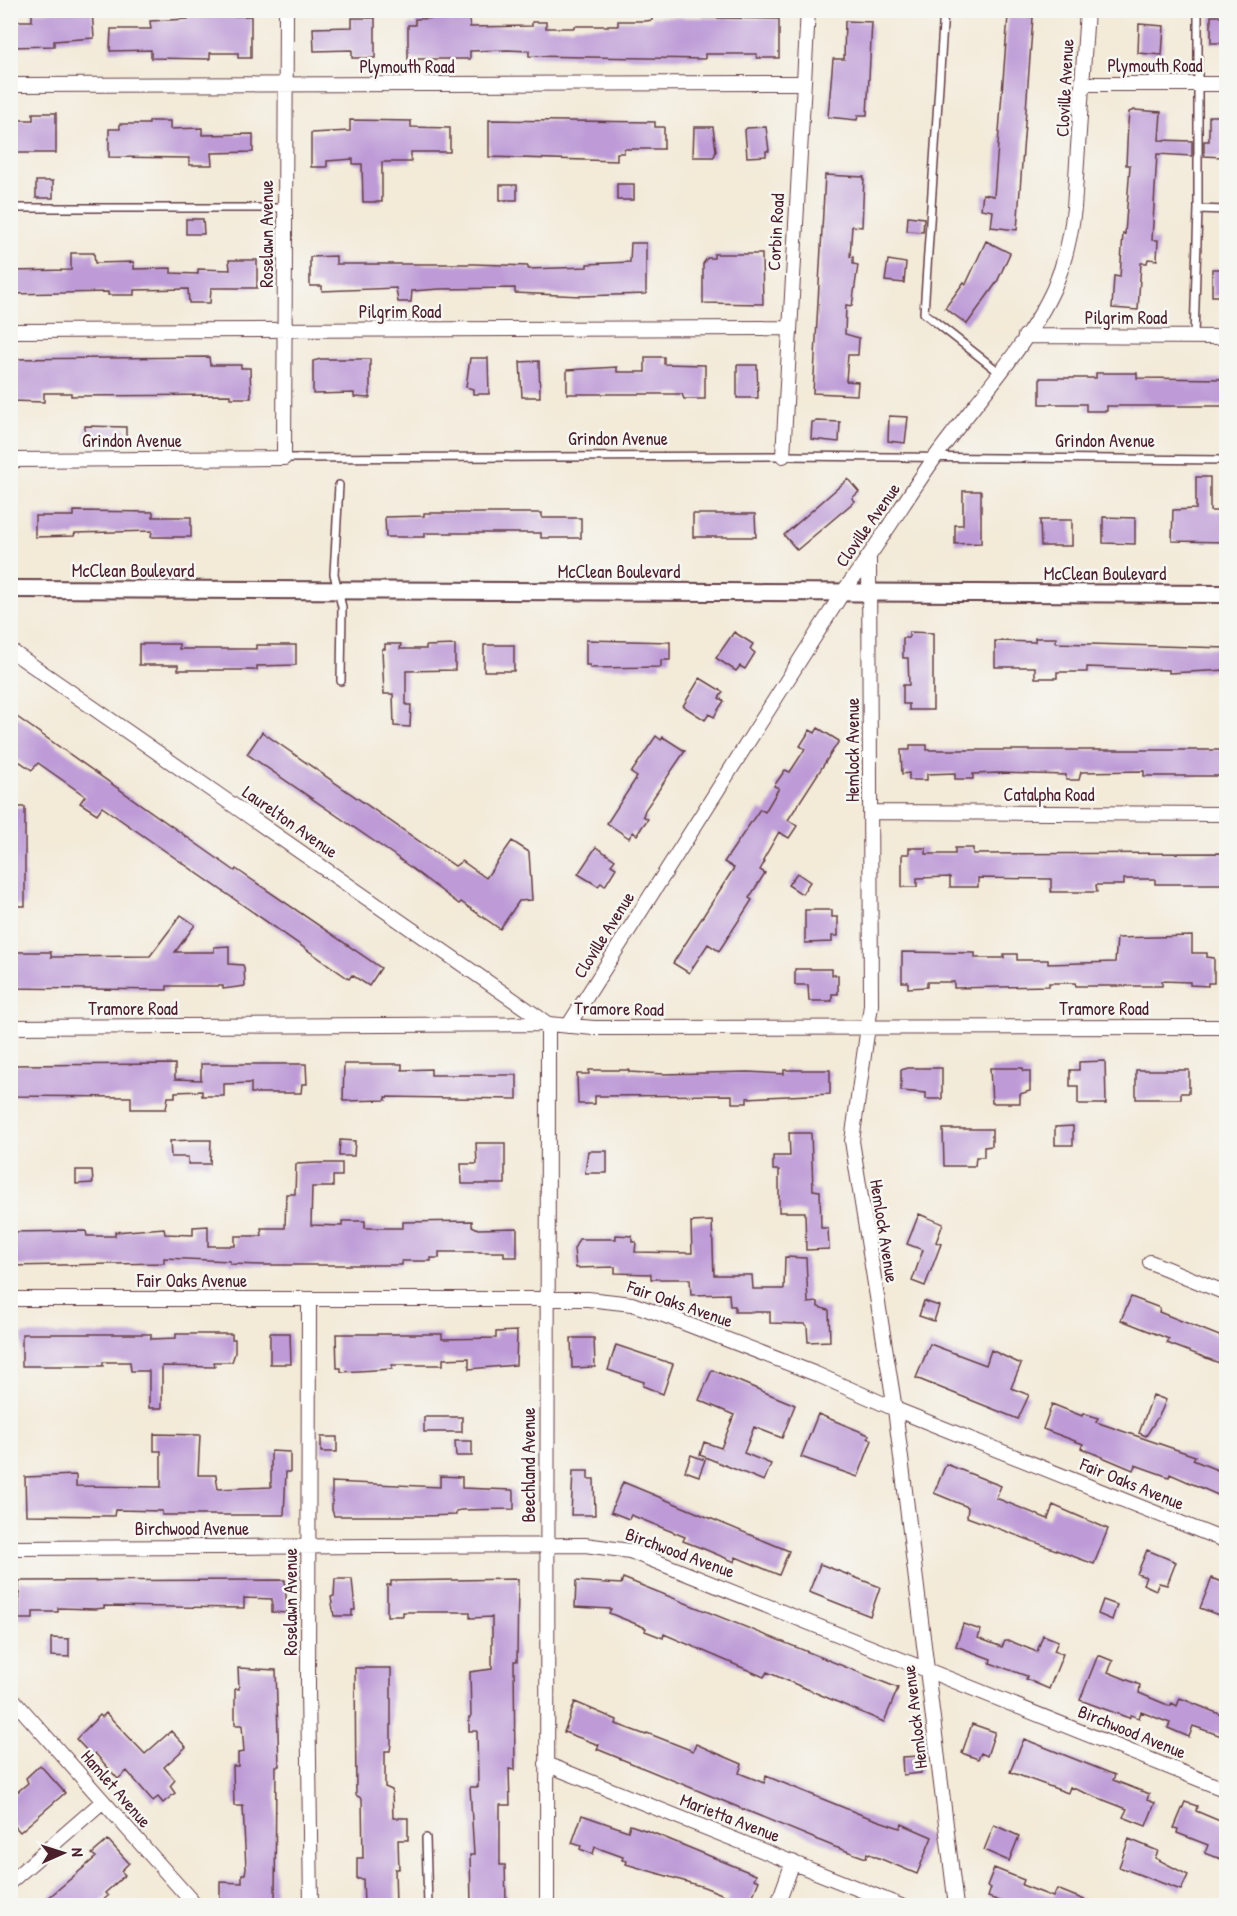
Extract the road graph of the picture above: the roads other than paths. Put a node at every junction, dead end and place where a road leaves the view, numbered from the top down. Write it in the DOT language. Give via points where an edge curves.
graph roads {
  1 [pos="285,10"];
  2 [pos="808,10"];
  3 [pos="944,10"];
  4 [pos="1087,10"];
  5 [pos="1198,10"];
  6 [pos="804,83"];
  7 [pos="1197,83"];
  8 [pos="1083,84"];
  9 [pos="1227,84"];
  10 [pos="10,85"];
  11 [pos="285,85"];
  12 [pos="10,208"];
  13 [pos="286,208"];
  14 [pos="1198,209"];
  15 [pos="1227,210"];
  16 [pos="789,328"];
  17 [pos="285,330"];
  18 [pos="10,331"];
  19 [pos="1025,336"];
  20 [pos="1194,337"];
  21 [pos="1227,337"];
  22 [pos="999,372"];
  23 [pos="783,456"];
  24 [pos="284,458"];
  25 [pos="935,458"];
  26 [pos="10,460"];
  27 [pos="1227,460"];
  28 [pos="339,485"];
  29 [pos="869,559"];
  30 [pos="10,589"];
  31 [pos="338,592"];
  32 [pos="843,592"];
  33 [pos="870,592"];
  34 [pos="1227,594"];
  35 [pos="10,650"];
  36 [pos="341,681"];
  37 [pos="871,812"];
  38 [pos="1227,814"];
  39 [pos="548,1024"];
  40 [pos="568,1026"];
  41 [pos="10,1027"];
  42 [pos="869,1027"];
  43 [pos="1227,1027"];
  44 [pos="1150,1262"];
  45 [pos="1227,1293"];
  46 [pos="10,1299"];
  47 [pos="309,1299"];
  48 [pos="548,1299"];
  49 [pos="895,1409"];
  50 [pos="1227,1541"];
  51 [pos="546,1546"];
  52 [pos="309,1547"];
  53 [pos="10,1548"];
  54 [pos="928,1671"];
  55 [pos="10,1696"];
  56 [pos="546,1764"];
  57 [pos="1227,1790"];
  58 [pos="102,1802"];
  59 [pos="426,1838"];
  60 [pos="794,1862"];
  61 [pos="10,1882"];
  62 [pos="196,1905"];
  63 [pos="311,1905"];
  64 [pos="428,1905"];
  65 [pos="547,1905"];
  66 [pos="777,1905"];
  67 [pos="901,1905"];
  68 [pos="956,1905"];
  1 -- 11 [label="street, Roselawn Avenue"];
  2 -- 6 [label="street, Corbin Road"];
  3 -- 22 [label="lane" via="924,313"];
  4 -- 8 [label="street, Cloville Avenue"];
  5 -- 7 [label="lane"];
  6 -- 11 [label="street, Plymouth Road"];
  6 -- 16 [label="street, Corbin Road"];
  7 -- 8 [label="street, Plymouth Road"];
  7 -- 9 [label="street, Plymouth Road"];
  7 -- 14 [label="lane"];
  8 -- 19 [label="street, Cloville Avenue" via="1070,240 1054,287"];
  10 -- 11 [label="street, Plymouth Road"];
  11 -- 13 [label="street, Roselawn Avenue"];
  12 -- 13 [label="lane"];
  13 -- 17 [label="street, Roselawn Avenue"];
  14 -- 15 [label="lane"];
  14 -- 20 [label="lane"];
  16 -- 17 [label="street, Pilgrim Road"];
  16 -- 23 [label="street, Corbin Road"];
  17 -- 18 [label="street, Pilgrim Road"];
  17 -- 24 [label="street, Roselawn Avenue"];
  19 -- 20 [label="street, Pilgrim Road"];
  19 -- 22 [label="street, Cloville Avenue"];
  20 -- 21 [label="street, Pilgrim Road"];
  22 -- 25 [label="street, Cloville Avenue"];
  23 -- 24 [label="lane, Grindon Avenue"];
  23 -- 25 [label="lane, Grindon Avenue"];
  24 -- 26 [label="street, Grindon Avenue"];
  25 -- 27 [label="lane, Grindon Avenue"];
  25 -- 29 [label="street, Cloville Avenue"];
  28 -- 31 [label="lane" via="334,574"];
  29 -- 32 [label="street, Cloville Avenue"];
  29 -- 33 [label="street, Hemlock Avenue"];
  30 -- 31 [label="street, McClean Boulevard"];
  31 -- 32 [label="street, McClean Boulevard"];
  31 -- 36 [label="lane" via="342,607"];
  32 -- 33 [label="street, McClean Boulevard"];
  32 -- 40 [label="street, Cloville Avenue"];
  33 -- 34 [label="street, McClean Boulevard"];
  33 -- 37 [label="street, Hemlock Avenue"];
  35 -- 39 [label="street, Laurelton Avenue"];
  37 -- 38 [label="street, Catalpha Road"];
  37 -- 42 [label="street, Hemlock Avenue"];
  39 -- 40 [label="street, Tramore Road"];
  39 -- 41 [label="street, Tramore Road"];
  39 -- 48 [label="street, Beechland Avenue"];
  40 -- 42 [label="street, Tramore Road"];
  42 -- 43 [label="street, Tramore Road"];
  42 -- 49 [label="street, Hemlock Avenue" via="852,1141"];
  44 -- 45 [label="street"];
  46 -- 47 [label="street, Fair Oaks Avenue"];
  47 -- 48 [label="street, Fair Oaks Avenue"];
  47 -- 52 [label="street, Roselawn Avenue"];
  48 -- 49 [label="street, Fair Oaks Avenue" via="632,1304 816,1374"];
  48 -- 51 [label="street, Beechland Avenue"];
  49 -- 50 [label="street, Fair Oaks Avenue"];
  49 -- 54 [label="street, Hemlock Avenue"];
  51 -- 52 [label="street, Birchwood Avenue"];
  51 -- 54 [label="street, Birchwood Avenue" via="585,1545 630,1551"];
  51 -- 56 [label="street, Beechland Avenue"];
  52 -- 53 [label="street, Birchwood Avenue"];
  52 -- 63 [label="street, Roselawn Avenue"];
  54 -- 57 [label="street, Birchwood Avenue"];
  54 -- 68 [label="street, Hemlock Avenue"];
  55 -- 58 [label="street, Hamlet Avenue"];
  56 -- 60 [label="street, Marietta Avenue"];
  56 -- 65 [label="street, Beechland Avenue"];
  58 -- 61 [label="street"];
  58 -- 62 [label="street, Hamlet Avenue"];
  59 -- 64 [label="lane"];
  60 -- 66 [label="street"];
  60 -- 67 [label="street, Marietta Avenue"];
}
